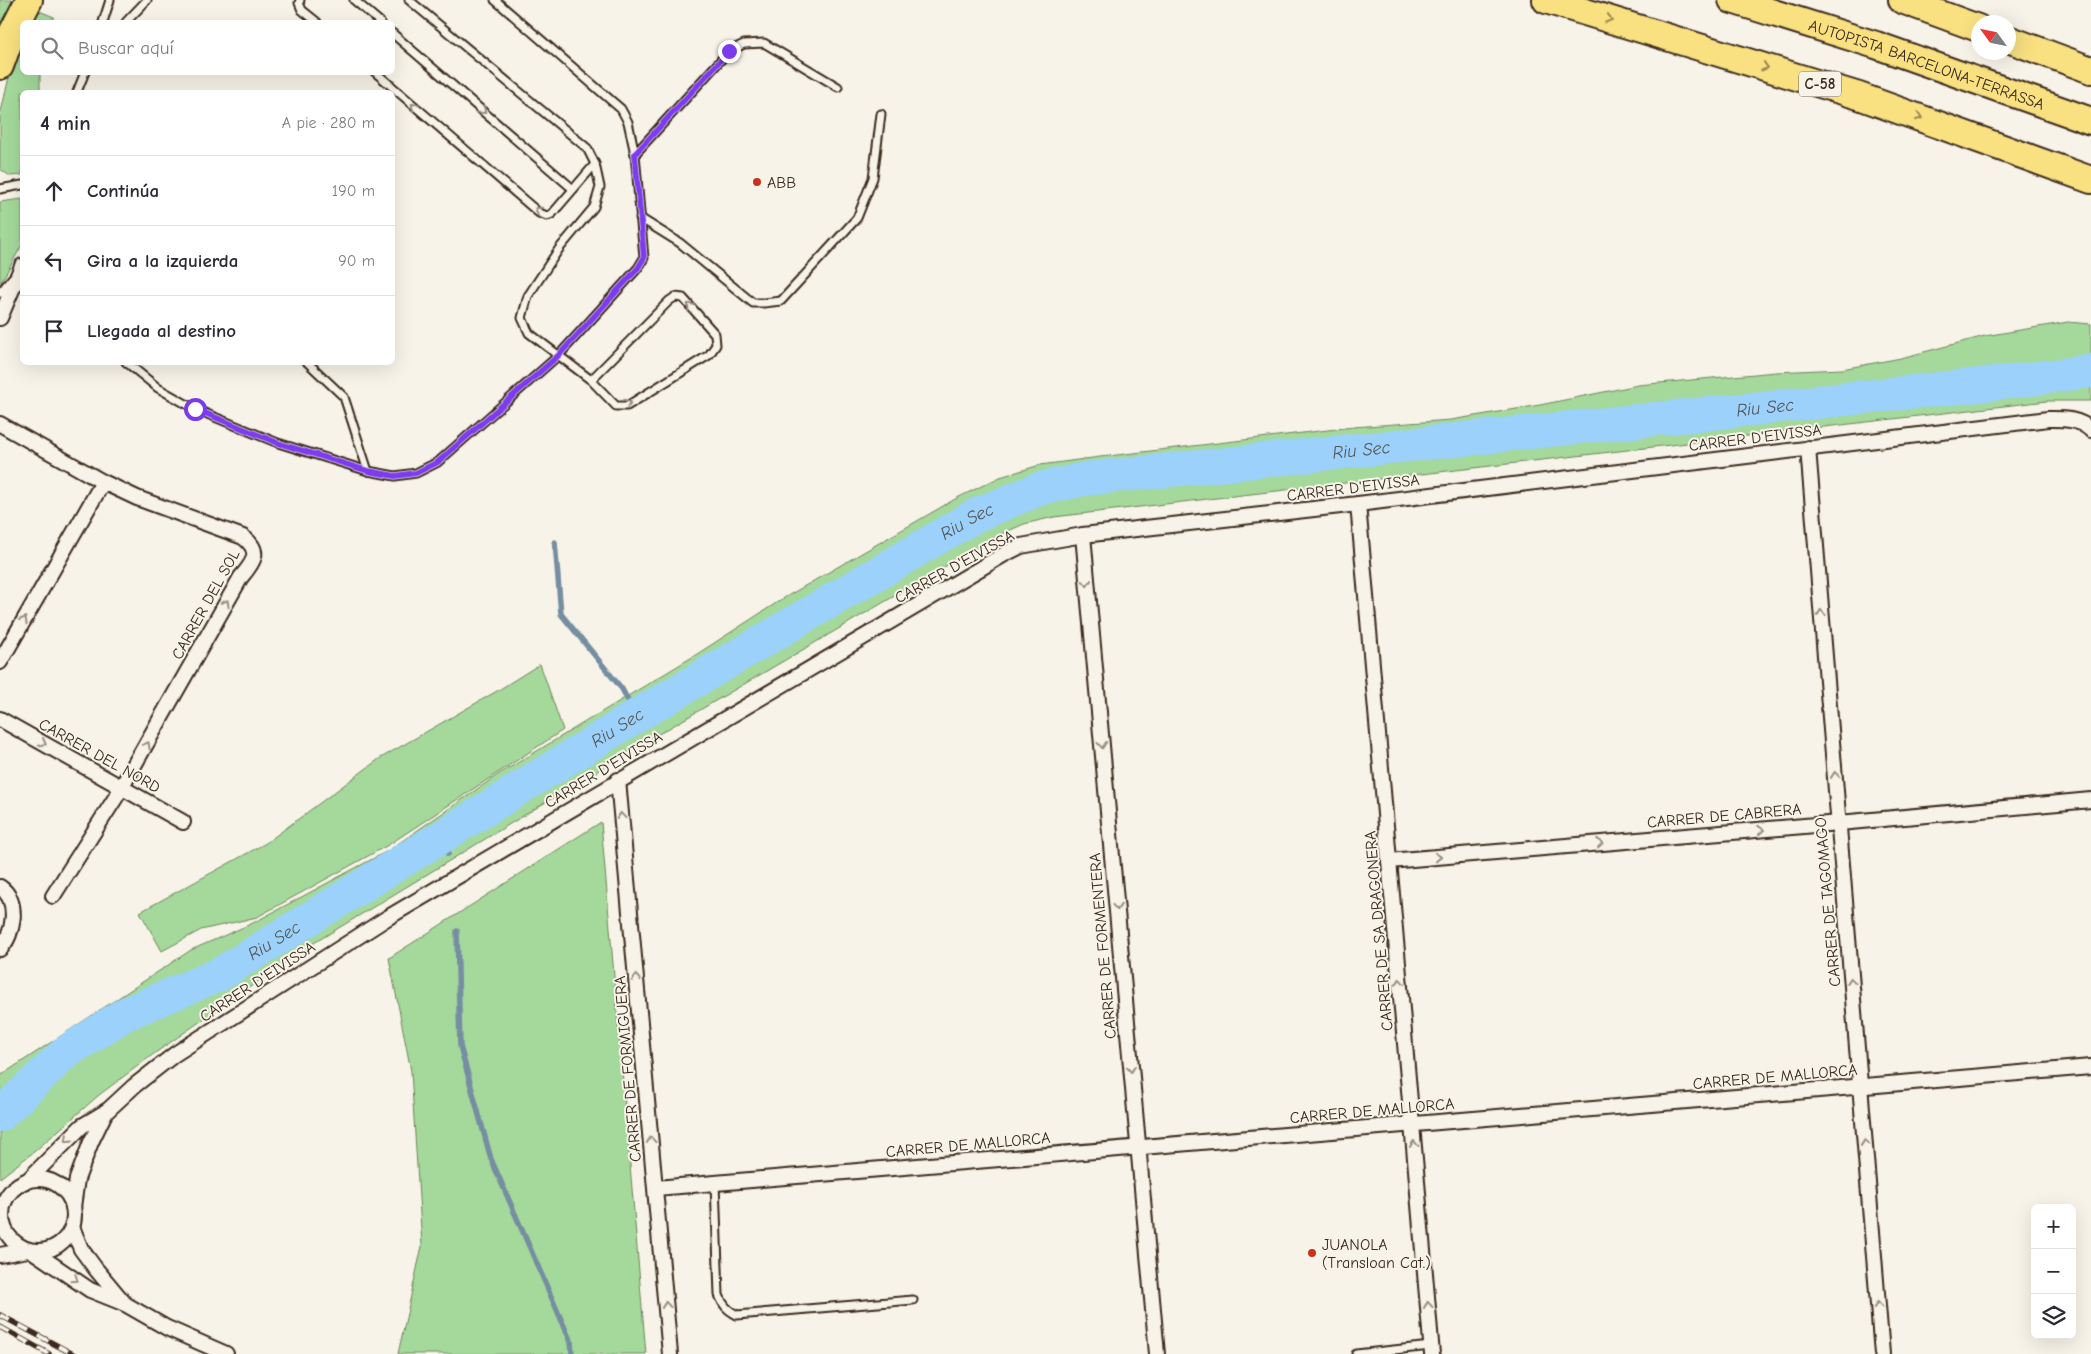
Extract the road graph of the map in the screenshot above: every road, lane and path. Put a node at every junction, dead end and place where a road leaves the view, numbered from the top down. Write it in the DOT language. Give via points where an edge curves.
graph roads {
  1 [pos="29,0"];
  2 [pos="110,0"];
  3 [pos="147,0"];
  4 [pos="300,0"];
  5 [pos="354,0"];
  6 [pos="410,0"];
  7 [pos="494,0"];
  8 [pos="1546,0"];
  9 [pos="1732,0"];
  10 [pos="1902,0"];
  11 [pos="104,20"];
  12 [pos="128,20"];
  13 [pos="314,20"];
  14 [pos="378,20"];
  15 [pos="1971,25"];
  16 [pos="395,36"];
  17 [pos="2016,42"];
  18 [pos="0,66"];
  19 [pos="2091,70"];
  20 [pos="84,75"];
  21 [pos="379,75"];
  22 [pos="838,87"];
  23 [pos="78,90"];
  24 [pos="881,114"];
  25 [pos="2091,121"];
  26 [pos="635,154"];
  27 [pos="595,164"];
  28 [pos="2091,180"];
  29 [pos="20,185"];
  30 [pos="0,189"];
  31 [pos="574,189"];
  32 [pos="640,218"];
  33 [pos="20,268"];
  34 [pos="20,270"];
  35 [pos="0,293"];
  36 [pos="0,318"];
  37 [pos="559,355"];
  38 [pos="130,365"];
  39 [pos="309,365"];
  40 [pos="591,380"];
  41 [pos="0,424"];
  42 [pos="2091,430"];
  43 [pos="1808,448"];
  44 [pos="368,471"];
  45 [pos="103,482"];
  46 [pos="1358,504"];
  47 [pos="1083,535"];
  48 [pos="0,662"];
  49 [pos="0,719"];
  50 [pos="618,780"];
  51 [pos="122,787"];
  52 [pos="2091,800"];
  53 [pos="183,822"];
  54 [pos="1838,823"];
  55 [pos="1389,861"];
  56 [pos="0,887"];
  57 [pos="53,896"];
  58 [pos="0,950"];
  59 [pos="2091,1067"];
  60 [pos="1860,1087"];
  61 [pos="107,1111"];
  62 [pos="1412,1124"];
  63 [pos="1138,1147"];
  64 [pos="27,1181"];
  65 [pos="714,1183"];
  66 [pos="656,1188"];
  67 [pos="2,1206"];
  68 [pos="73,1207"];
  69 [pos="72,1227"];
  70 [pos="4,1233"];
  71 [pos="31,1251"];
  72 [pos="0,1255"];
  73 [pos="913,1300"];
  74 [pos="125,1304"];
  75 [pos="1432,1350"];
  76 [pos="226,1354"];
  77 [pos="670,1354"];
  78 [pos="1157,1354"];
  79 [pos="1356,1354"];
  80 [pos="1882,1354"];
  1 -- 18 [label="highway"];
  2 -- 11 [label="lane"];
  3 -- 12 [label="lane"];
  4 -- 13 [label="lane" via="302,10"];
  5 -- 14 [label="lane"];
  6 -- 27 [label="lane" via="587,148"];
  7 -- 26 [label="lane" via="621,110 628,122"];
  8 -- 28 [label="highway, C-58, one-way" via="1868,99"];
  9 -- 25 [label="highway, AUTOPISTA BARCELONA-TERRASSA" via="1876,45"];
  10 -- 15 [label="highway"];
  16 -- 31 [label="lane, one-way"];
  17 -- 19 [label="highway"];
  20 -- 23 [label="lane"];
  31 -- 21 [label="lane, one-way" via="552,214 547,216 539,212"];
  22 -- 26 [label="lane" via="764,43 744,44 729,51"];
  24 -- 32 [label="lane" via="873,178 857,218 781,301 753,302 680,243"];
  26 -- 32 [label="lane"];
  27 -- 31 [label="lane"];
  27 -- 37 [label="lane" via="600,187 594,207 559,249 528,296 522,318 529,333"];
  29 -- 30 [label="lane"];
  32 -- 37 [label="lane" via="644,258"];
  33 -- 35 [label="lane"];
  34 -- 36 [label="street"];
  37 -- 40 [label="lane"];
  37 -- 44 [label="lane" via="438,462 416,473 395,476"];
  38 -- 44 [label="lane" via="158,388 195,409 278,443"];
  39 -- 44 [label="lane" via="344,397"];
  40 -- 40 [label="lane, one-way" via="616,406 627,406 709,355 716,345 715,334 683,298 675,297 668,300"];
  41 -- 45 [label="street, CARRER DEL SOL"];
  42 -- 43 [label="street, CARRER D'EIVISSA" via="2072,419 2048,419"];
  43 -- 46 [label="street, CARRER D'EIVISSA"];
  54 -- 43 [label="street, CARRER DE TAGOMAGO, one-way"];
  48 -- 45 [label="street, one-way"];
  51 -- 45 [label="street, CARRER DEL SOL, one-way" via="252,564 255,552 243,536 137,498"];
  46 -- 47 [label="street, CARRER D'EIVISSA"];
  46 -- 55 [label="street, CARRER DE SA DRAGONERA"];
  47 -- 50 [label="street, CARRER D'EIVISSA" via="1022,546 1003,555"];
  47 -- 63 [label="street, CARRER DE FORMENTERA, one-way"];
  49 -- 51 [label="street, CARRER DEL NORD, one-way"];
  50 -- 61 [label="street, CARRER D'EIVISSA" via="387,918 174,1054"];
  66 -- 50 [label="street, CARRER DE FORMIGUERA, one-way"];
  51 -- 53 [label="street, CARRER DEL NORD"];
  51 -- 57 [label="street, CARRER DEL SOL"];
  52 -- 54 [label="street, CARRER DE CABRERA"];
  55 -- 54 [label="street, CARRER DE CABRERA, one-way"];
  60 -- 54 [label="street, CARRER DE TAGOMAGO, one-way"];
  62 -- 55 [label="street, CARRER DE SA DRAGONERA, one-way"];
  56 -- 58 [label="street" via="6,891 13,920 11,933"];
  59 -- 60 [label="street, CARRER DE MALLORCA"];
  60 -- 62 [label="street, CARRER DE MALLORCA"];
  80 -- 60 [label="street, CARRER DE TAGOMAGO, one-way"];
  61 -- 64 [label="street, CARRER D'EIVISSA, one-way" via="82,1126"];
  61 -- 68 [label="street, CARRER D'EIVISSA" via="77,1179"];
  62 -- 63 [label="street, CARRER DE MALLORCA"];
  75 -- 62 [label="street, CARRER DE SA DRAGONERA, one-way"];
  63 -- 65 [label="street, CARRER DE MALLORCA"];
  63 -- 78 [label="street, CARRER DE FORMENTERA"];
  64 -- 67 [label="street" via="18,1185"];
  64 -- 68 [label="street" via="38,1179 56,1184 69,1196"];
  65 -- 66 [label="street, CARRER DE MALLORCA"];
  65 -- 73 [label="lane" via="719,1295 728,1310 737,1315"];
  77 -- 66 [label="street, CARRER DE FORMIGUERA, one-way"];
  67 -- 70 [label="street"];
  68 -- 69 [label="street"];
  69 -- 71 [label="street" via="58,1245 48,1250"];
  69 -- 74 [label="street" via="81,1249"];
  70 -- 71 [label="street"];
  71 -- 72 [label="street"];
  71 -- 74 [label="street, one-way" via="90,1290"];
  74 -- 76 [label="street" via="167,1328"];
  75 -- 79 [label="lane"];
}
